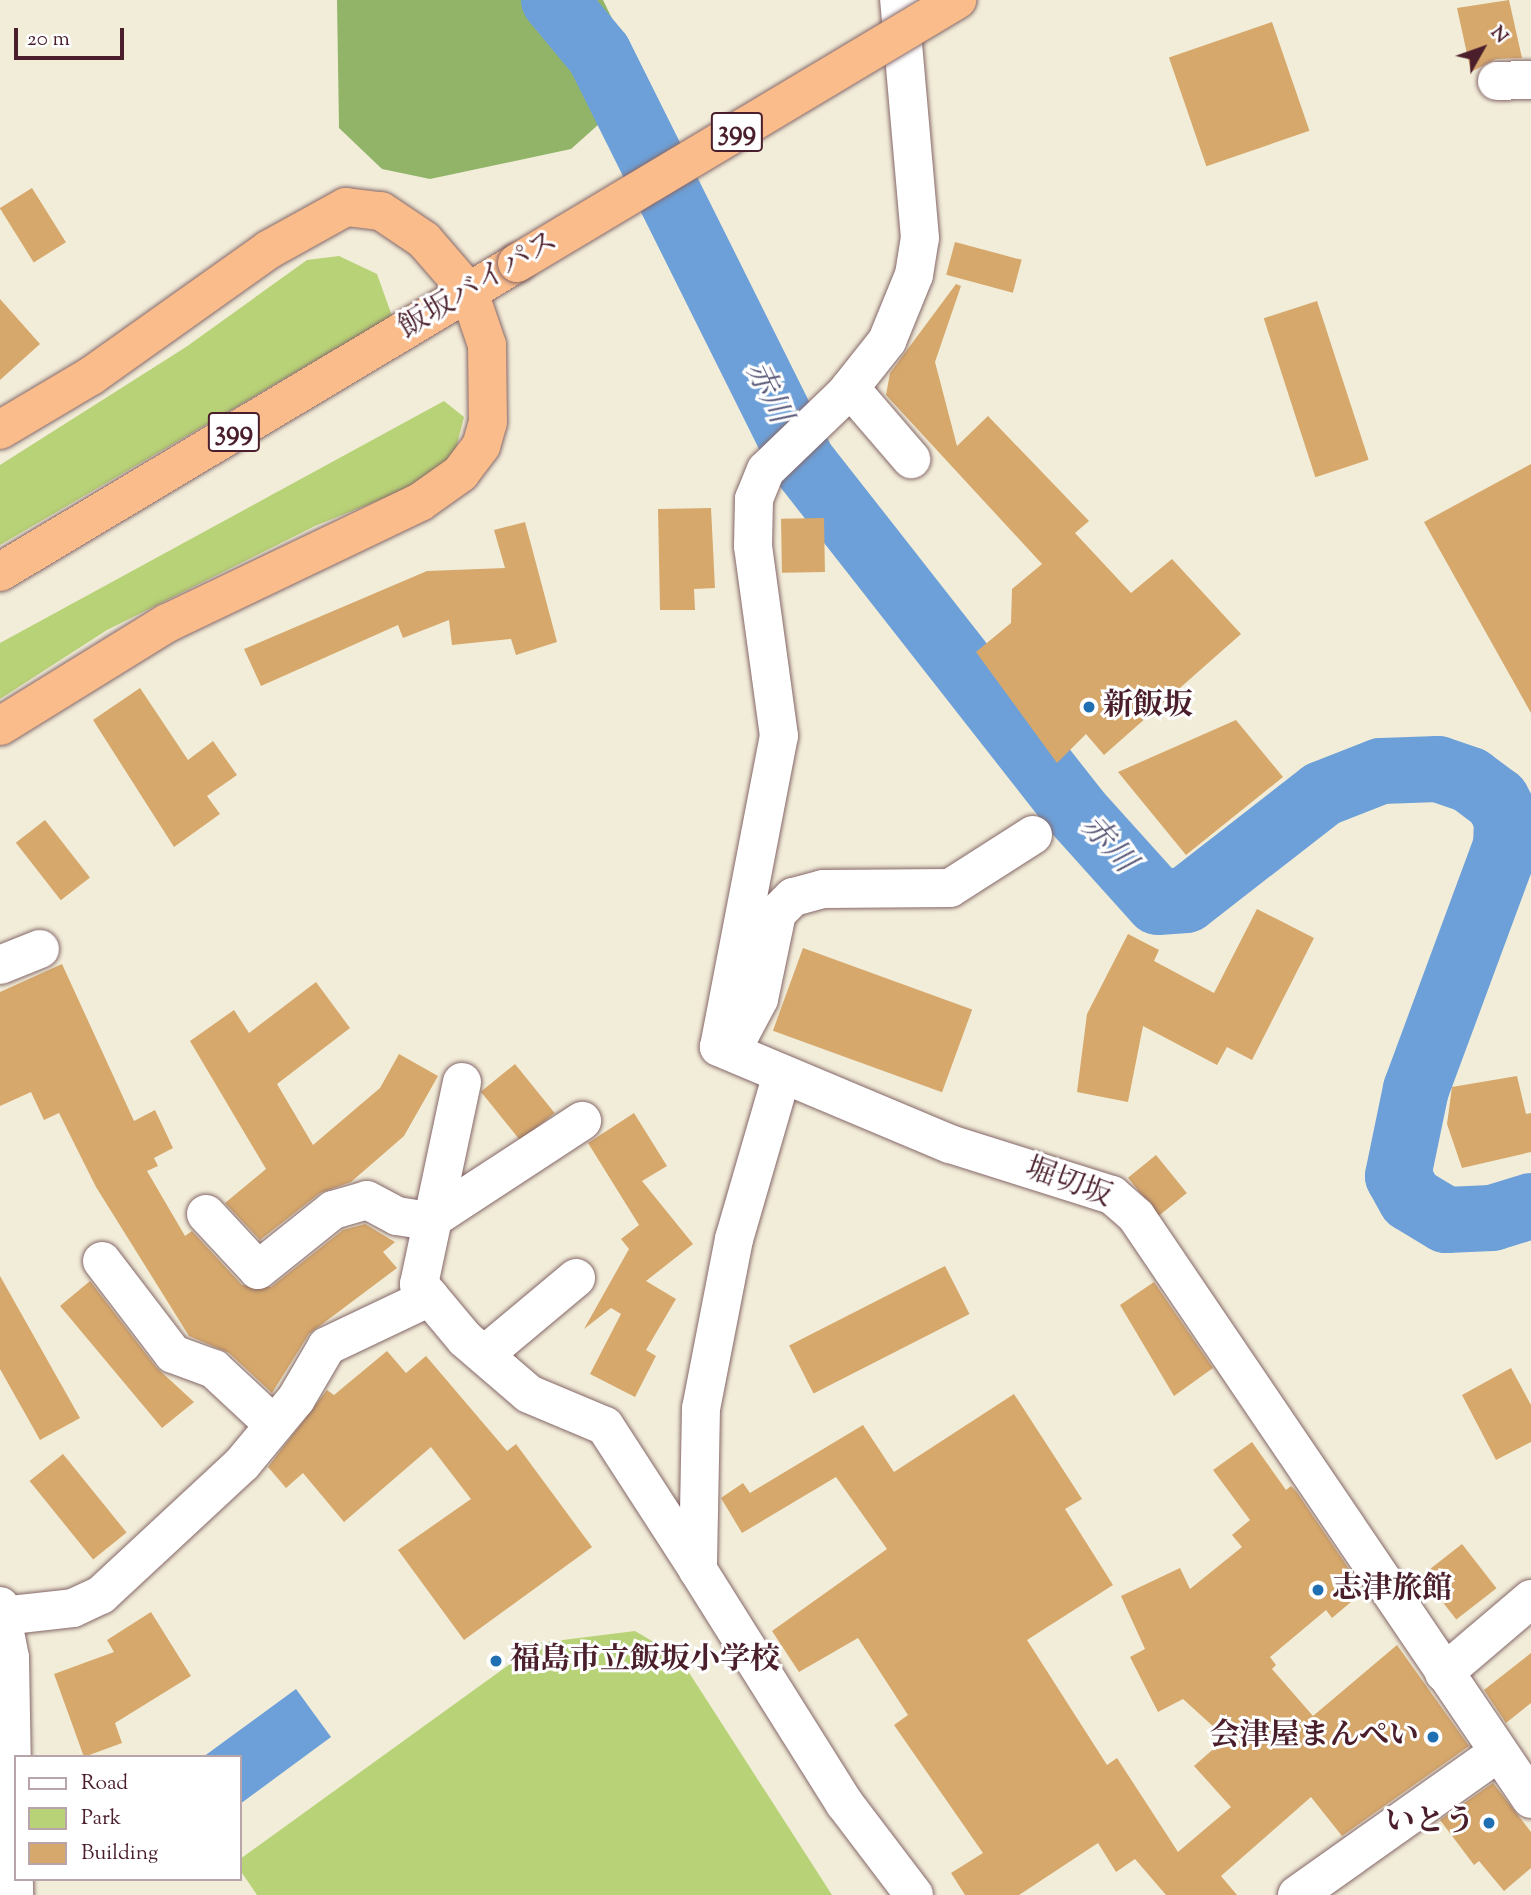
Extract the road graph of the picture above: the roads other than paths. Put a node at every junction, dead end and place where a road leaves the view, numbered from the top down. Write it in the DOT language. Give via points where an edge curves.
graph roads {
  1 [pos="899,0"];
  2 [pos="957,0"];
  3 [pos="469,292"];
  4 [pos="850,388"];
  5 [pos="0,430"];
  6 [pos="911,458"];
  7 [pos="0,572"];
  8 [pos="0,726"];
  9 [pos="1033,835"];
  10 [pos="40,950"];
  11 [pos="0,965"];
  12 [pos="719,1048"];
  13 [pos="782,1074"];
  14 [pos="461,1082"];
  15 [pos="582,1121"];
  16 [pos="206,1214"];
  17 [pos="429,1221"];
  18 [pos="102,1261"];
  19 [pos="576,1278"];
  20 [pos="430,1297"];
  21 [pos="484,1355"];
  22 [pos="274,1425"];
  23 [pos="698,1570"];
  24 [pos="1531,1599"];
  25 [pos="1,1611"];
  26 [pos="1444,1673"];
  27 [pos="1499,1752"];
  28 [pos="6,1754"];
  29 [pos="1531,1799"];
  30 [pos="14,1895"];
  31 [pos="914,1895"];
  32 [pos="1297,1895"];
  1 -- 4 [label="street" via="920,238 903,313"];
  2 -- 3 [label="highway, 飯坂バイパス / 399, bridge"];
  3 -- 5 [label="highway" via="404,225 381,211 346,207 268,250 91,376"];
  3 -- 7 [label="highway, 飯坂バイパス / 399"];
  3 -- 8 [label="highway" via="487,345 491,395 481,446 461,472 420,502 167,623"];
  4 -- 6 [label="street"];
  4 -- 12 [label="street" via="766,470 754,499 753,546 779,736"];
  9 -- 12 [label="street" via="950,888 823,889 793,897 777,913 759,999 741,1033"];
  10 -- 11 [label="street"];
  12 -- 13 [label="street, 堀切坂"];
  13 -- 23 [label="street" via="734,1239 701,1408"];
  13 -- 26 [label="street, 堀切坂" via="898,1122 1112,1195 1150,1235"];
  14 -- 17 [label="street"];
  15 -- 17 [label="street"];
  16 -- 17 [label="street" via="258,1269 333,1210 367,1200 397,1216"];
  17 -- 20 [label="street" via="419,1284"];
  18 -- 22 [label="street" via="173,1354 214,1370"];
  19 -- 21 [label="street"];
  20 -- 21 [label="street"];
  20 -- 22 [label="street" via="359,1325 327,1346"];
  21 -- 23 [label="street" via="529,1394 605,1426"];
  22 -- 25 [label="street" via="101,1595 73,1608"];
  23 -- 31 [label="street" via="845,1804"];
  24 -- 26 [label="street"];
  25 -- 28 [label="street"];
  26 -- 27 [label="street, 堀切坂"];
  27 -- 29 [label="street, 堀切坂"];
  27 -- 32 [label="street"];
  28 -- 30 [label="street"];
}
